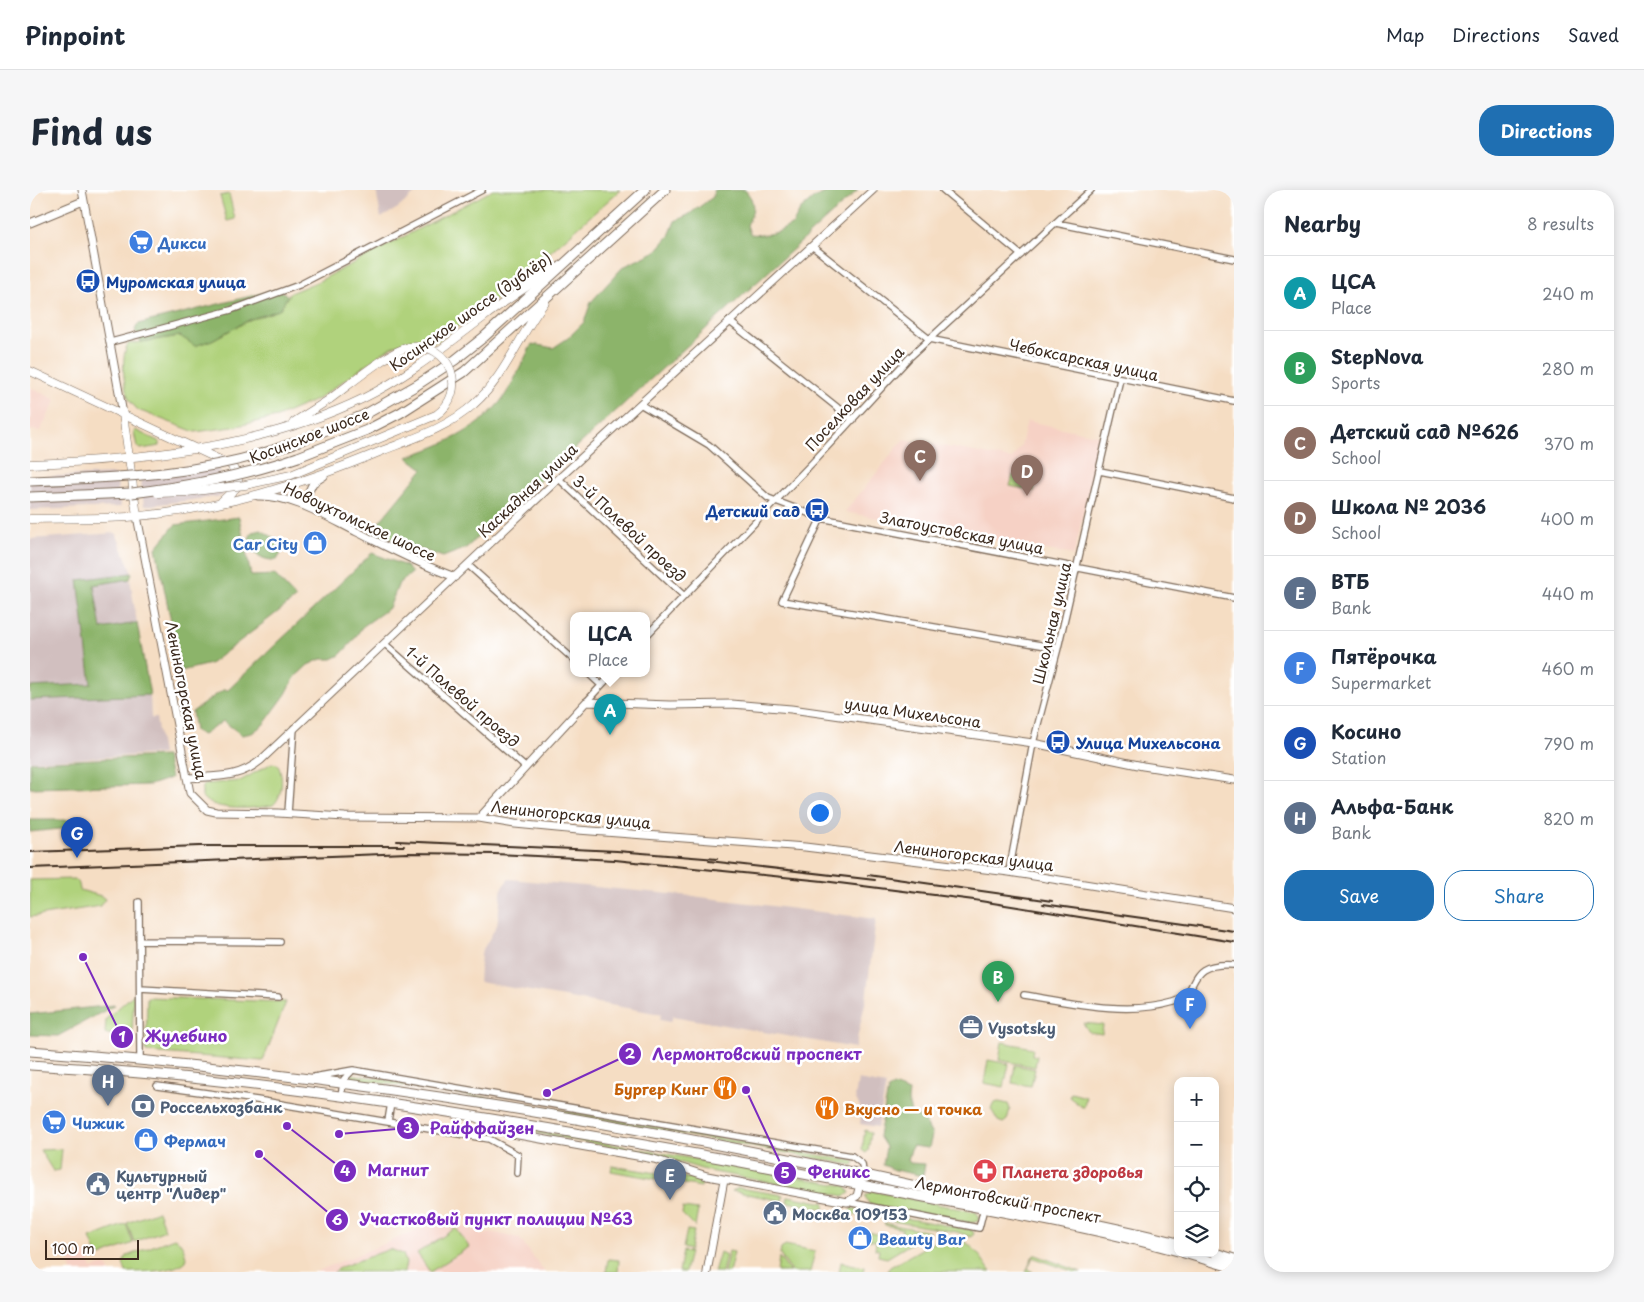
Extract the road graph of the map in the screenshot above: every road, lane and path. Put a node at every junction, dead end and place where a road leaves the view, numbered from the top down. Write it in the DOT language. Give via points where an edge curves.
graph roads {
  1 [pos="82,190"];
  2 [pos="482,190"];
  3 [pos="645,190"];
  4 [pos="666,190"];
  5 [pos="872,190"];
  6 [pos="943,190"];
  7 [pos="1091,190"];
  8 [pos="83,201"];
  9 [pos="1056,222"];
  10 [pos="30,223"];
  11 [pos="812,246"];
  12 [pos="575,252"];
  13 [pos="1021,255"];
  14 [pos="1234,259"];
  15 [pos="556,288"];
  16 [pos="729,321"];
  17 [pos="929,339"];
  18 [pos="111,342"];
  19 [pos="30,371"];
  20 [pos="1120,379"];
  21 [pos="1234,401"];
  22 [pos="640,404"];
  23 [pos="123,414"];
  24 [pos="853,420"];
  25 [pos="283,429"];
  26 [pos="197,448"];
  27 [pos="130,459"];
  28 [pos="30,464"];
  29 [pos="1100,471"];
  30 [pos="328,473"];
  31 [pos="559,479"];
  32 [pos="30,481"];
  33 [pos="132,493"];
  34 [pos="253,496"];
  35 [pos="30,497"];
  36 [pos="1234,498"];
  37 [pos="775,501"];
  38 [pos="218,504"];
  39 [pos="137,516"];
  40 [pos="328,518"];
  41 [pos="821,518"];
  42 [pos="30,519"];
  43 [pos="468,565"];
  44 [pos="1077,566"];
  45 [pos="455,577"];
  46 [pos="683,595"];
  47 [pos="1234,598"];
  48 [pos="650,632"];
  49 [pos="385,644"];
  50 [pos="1058,648"];
  51 [pos="570,656"];
  52 [pos="592,677"];
  53 [pos="609,677"];
  54 [pos="601,685"];
  55 [pos="586,702"];
  56 [pos="294,728"];
  57 [pos="1033,744"];
  58 [pos="524,767"];
  59 [pos="187,778"];
  60 [pos="1234,780"];
  61 [pos="288,813"];
  62 [pos="479,818"];
  63 [pos="1009,872"];
  64 [pos="139,902"];
  65 [pos="1234,908"];
  66 [pos="139,940"];
  67 [pos="280,942"];
  68 [pos="1234,965"];
  69 [pos="140,989"];
  70 [pos="1024,995"];
  71 [pos="278,997"];
  72 [pos="30,1051"];
  73 [pos="140,1058"];
  74 [pos="30,1065"];
  75 [pos="353,1070"];
  76 [pos="312,1078"];
  77 [pos="343,1081"];
  78 [pos="156,1086"];
  79 [pos="341,1095"];
  80 [pos="391,1103"];
  81 [pos="469,1115"];
  82 [pos="388,1121"];
  83 [pos="863,1172"];
  84 [pos="517,1173"];
  85 [pos="724,1180"];
  86 [pos="861,1184"];
  87 [pos="847,1202"];
  88 [pos="984,1208"];
  89 [pos="1174,1242"];
  90 [pos="1174,1250"];
  91 [pos="1219,1254"];
  92 [pos="1197,1257"];
  93 [pos="1234,1259"];
  94 [pos="1234,1268"];
  95 [pos="707,1272"];
  1 -- 8 [label="street"];
  2 -- 18 [label="street" via="299,285 231,310"];
  3 -- 12 [label="main road, Косинское шоссе"];
  4 -- 15 [label="main road, Косинское шоссе"];
  5 -- 11 [label="street, Каскадная улица"];
  6 -- 13 [label="street"];
  7 -- 9 [label="street, Поселковая улица"];
  8 -- 10 [label="street"];
  8 -- 18 [label="street"];
  9 -- 13 [label="street, Поселковая улица"];
  9 -- 14 [label="street"];
  11 -- 16 [label="street, Каскадная улица"];
  11 -- 17 [label="street"];
  12 -- 25 [label="main road, Косинское шоссе (дублёр)" via="408,373 338,410"];
  12 -- 32 [label="main road, Косинское шоссе, bridge" via="484,337 439,371 364,415 243,459 164,474"];
  13 -- 17 [label="street, Поселковая улица"];
  15 -- 30 [label="main road, Косинское шоссе (дублёр)" via="528,326 494,384 464,413 435,429"];
  15 -- 33 [label="main road, Косинское шоссе, bridge" via="490,350 433,393 367,430 245,474"];
  16 -- 22 [label="street, Каскадная улица"];
  16 -- 24 [label="street"];
  17 -- 20 [label="street, Чебоксарская улица"];
  17 -- 24 [label="street, Поселковая улица"];
  18 -- 23 [label="street"];
  19 -- 23 [label="main road"];
  20 -- 21 [label="street, Чебоксарская улица"];
  20 -- 29 [label="street, Школьная улица"];
  22 -- 31 [label="street, Каскадная улица"];
  22 -- 37 [label="street, Златоустовская улица" via="709,445 761,493"];
  23 -- 26 [label="main road"];
  23 -- 27 [label="main road"];
  24 -- 37 [label="street, Поселковая улица"];
  25 -- 26 [label="main road, Косинское шоссе (дублёр)"];
  25 -- 33 [label="main road, bridge" via="395,353 409,347 423,347 438,354 447,362 453,376 449,403 436,415 304,470 245,485 187,492"];
  26 -- 27 [label="main road, Косинское шоссе (дублёр)"];
  26 -- 38 [label="main road" via="231,465 238,476 238,486"];
  27 -- 28 [label="main road, Косинское шоссе (дублёр)"];
  27 -- 39 [label="main road"];
  29 -- 36 [label="street"];
  29 -- 44 [label="street, Школьная улица"];
  30 -- 34 [label="main road, Косинское шоссе (дублёр)"];
  30 -- 40 [label="street" via="313,483 308,493 310,500"];
  31 -- 43 [label="street, Каскадная улица"];
  31 -- 46 [label="street, 3-й Полевой проезд"];
  33 -- 35 [label="main road, Косинское шоссе"];
  34 -- 38 [label="main road, Косинское шоссе (дублёр)"];
  34 -- 40 [label="street, Новоухтомское шоссе" via="278,496"];
  37 -- 41 [label="street, Златоустовская улица"];
  37 -- 46 [label="street, Поселковая улица"];
  38 -- 39 [label="main road, Косинское шоссе (дублёр)"];
  39 -- 42 [label="main road, Косинское шоссе (дублёр)"];
  39 -- 59 [label="street, Лениногорская улица"];
  40 -- 45 [label="street, Новоухтомское шоссе"];
  41 -- 44 [label="street, Златоустовская улица"];
  41 -- 50 [label="street" via="782,601"];
  43 -- 45 [label="street, Каскадная улица"];
  43 -- 51 [label="street"];
  44 -- 47 [label="street, Златоустовская улица"];
  44 -- 50 [label="street, Школьная улица"];
  45 -- 49 [label="street, Каскадная улица"];
  46 -- 48 [label="street, Поселковая улица"];
  49 -- 56 [label="street, Каскадная улица"];
  49 -- 58 [label="street, 1-й Полевой проезд"];
  50 -- 57 [label="street, Школьная улица"];
  52 -- 54 [label="street"];
  53 -- 54 [label="street"];
  54 -- 55 [label="street"];
  55 -- 57 [label="street, улица Михельсона" via="732,704 791,709"];
  55 -- 58 [label="street"];
  56 -- 59 [label="street, Каскадная улица" via="246,771"];
  56 -- 61 [label="street"];
  57 -- 60 [label="street, улица Михельсона"];
  57 -- 63 [label="street, Школьная улица"];
  58 -- 62 [label="street"];
  59 -- 61 [label="street, Лениногорская улица" via="190,793 206,810"];
  61 -- 62 [label="street, Лениногорская улица" via="345,817"];
  62 -- 63 [label="street, Лениногорская улица" via="550,828 805,847"];
  63 -- 65 [label="street, Лениногорская улица"];
  64 -- 66 [label="street"];
  66 -- 67 [label="street"];
  66 -- 69 [label="street"];
  68 -- 70 [label="street" via="1204,969 1182,998 1166,1004 1114,1007"];
  69 -- 71 [label="street"];
  69 -- 73 [label="street"];
  72 -- 73 [label="main road, Лермонтовский проспект"];
  73 -- 76 [label="main road, Лермонтовский проспект"];
  74 -- 79 [label="main road, Лермонтовский проспект" via="164,1074"];
  75 -- 76 [label="street"];
  75 -- 77 [label="street"];
  75 -- 83 [label="street" via="852,1156 862,1164"];
  76 -- 77 [label="main road, Лермонтовский проспект"];
  77 -- 79 [label="street"];
  77 -- 83 [label="main road, Лермонтовский проспект"];
  78 -- 82 [label="street"];
  79 -- 80 [label="main road, Лермонтовский проспект"];
  80 -- 81 [label="main road, Лермонтовский проспект"];
  80 -- 82 [label="street"];
  81 -- 85 [label="street" via="507,1132 654,1159"];
  81 -- 86 [label="main road, Лермонтовский проспект"];
  82 -- 84 [label="street" via="494,1141 518,1154"];
  83 -- 86 [label="street"];
  83 -- 89 [label="main road, Лермонтовский проспект"];
  85 -- 87 [label="street"];
  85 -- 95 [label="street"];
  86 -- 87 [label="street" via="857,1196"];
  86 -- 88 [label="main road, Лермонтовский проспект"];
  87 -- 88 [label="street" via="979,1228"];
  88 -- 90 [label="main road, Лермонтовский проспект" via="1087,1228"];
  91 -- 93 [label="main road"];
  92 -- 94 [label="main road"];
}
